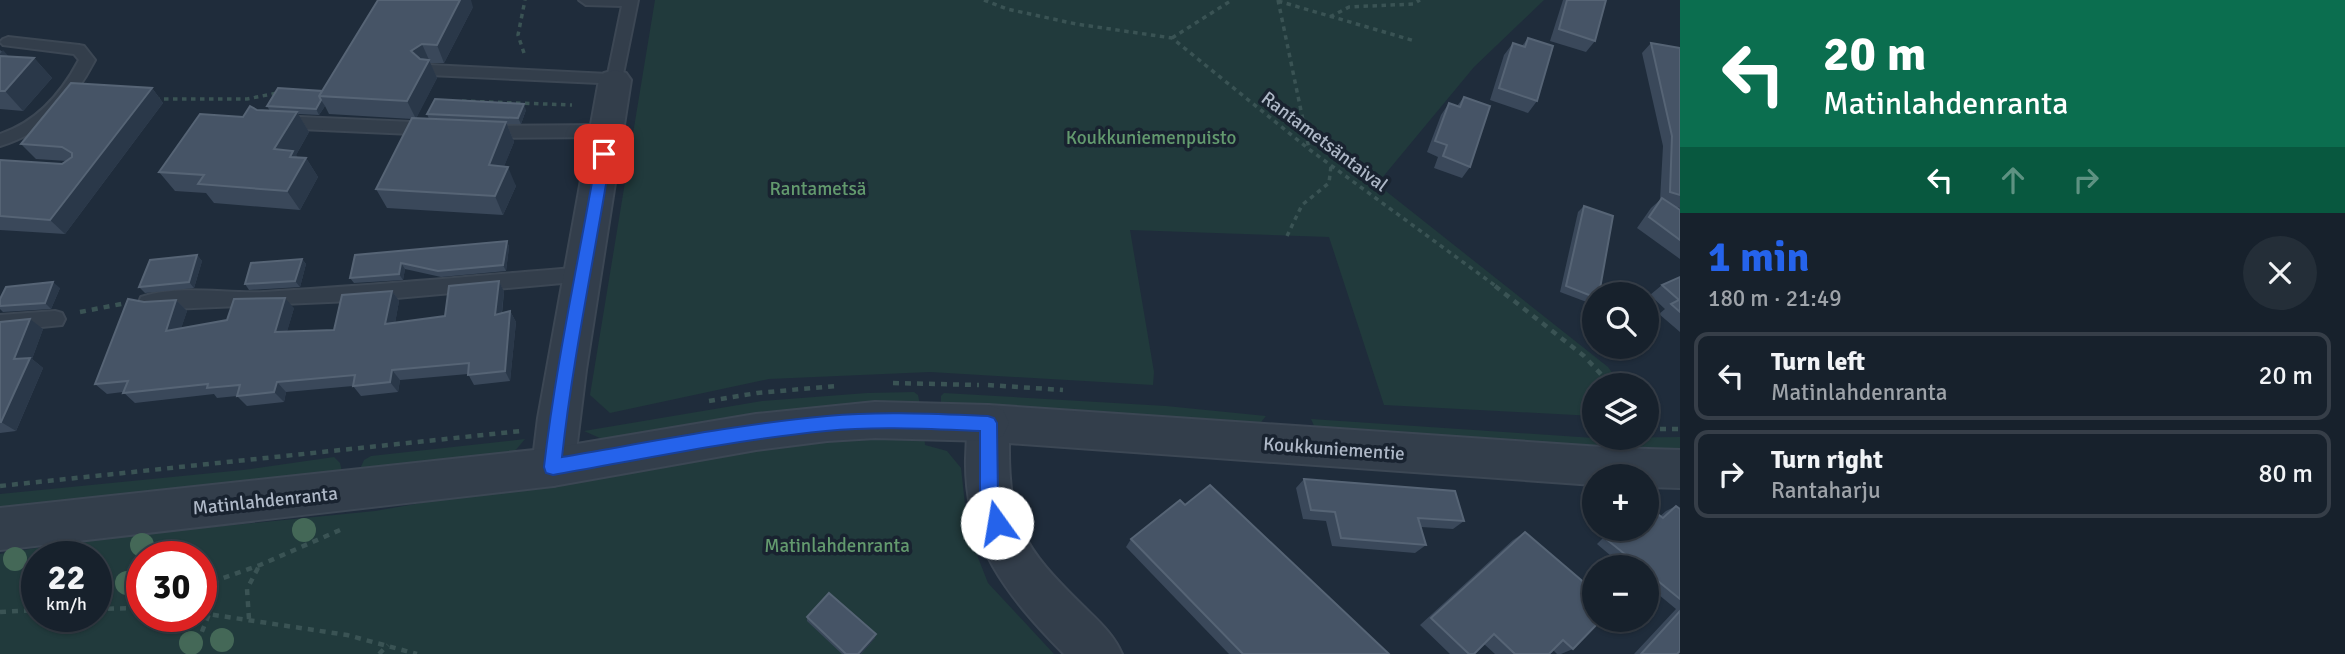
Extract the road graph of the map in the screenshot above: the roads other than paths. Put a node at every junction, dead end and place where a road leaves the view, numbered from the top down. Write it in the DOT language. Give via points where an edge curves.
graph roads {
  1 [pos="586,0"];
  2 [pos="630,1"];
  3 [pos="8,42"];
  4 [pos="430,70"];
  5 [pos="615,80"];
  6 [pos="270,121"];
  7 [pos="608,131"];
  8 [pos="0,140"];
  9 [pos="584,274"];
  10 [pos="147,302"];
  11 [pos="55,319"];
  12 [pos="0,323"];
  13 [pos="988,423"];
  14 [pos="555,447"];
  15 [pos="1680,470"];
  16 [pos="0,528"];
  17 [pos="1098,654"];
  1 -- 2 [label="lane"];
  2 -- 5 [label="lane"];
  3 -- 8 [label="lane" via="79,50 87,60 52,111 38,123"];
  4 -- 5 [label="lane"];
  5 -- 7 [label="street"];
  6 -- 7 [label="lane" via="508,133"];
  7 -- 9 [label="street"];
  9 -- 10 [label="lane" via="374,293"];
  9 -- 14 [label="street"];
  11 -- 12 [label="lane"];
  13 -- 14 [label="street, Matinlahdenranta" via="875,420"];
  13 -- 15 [label="street, Koukkuniementie"];
  13 -- 17 [label="street" via="989,499 1004,547 1032,589"];
  14 -- 16 [label="street, Matinlahdenranta"];
}
